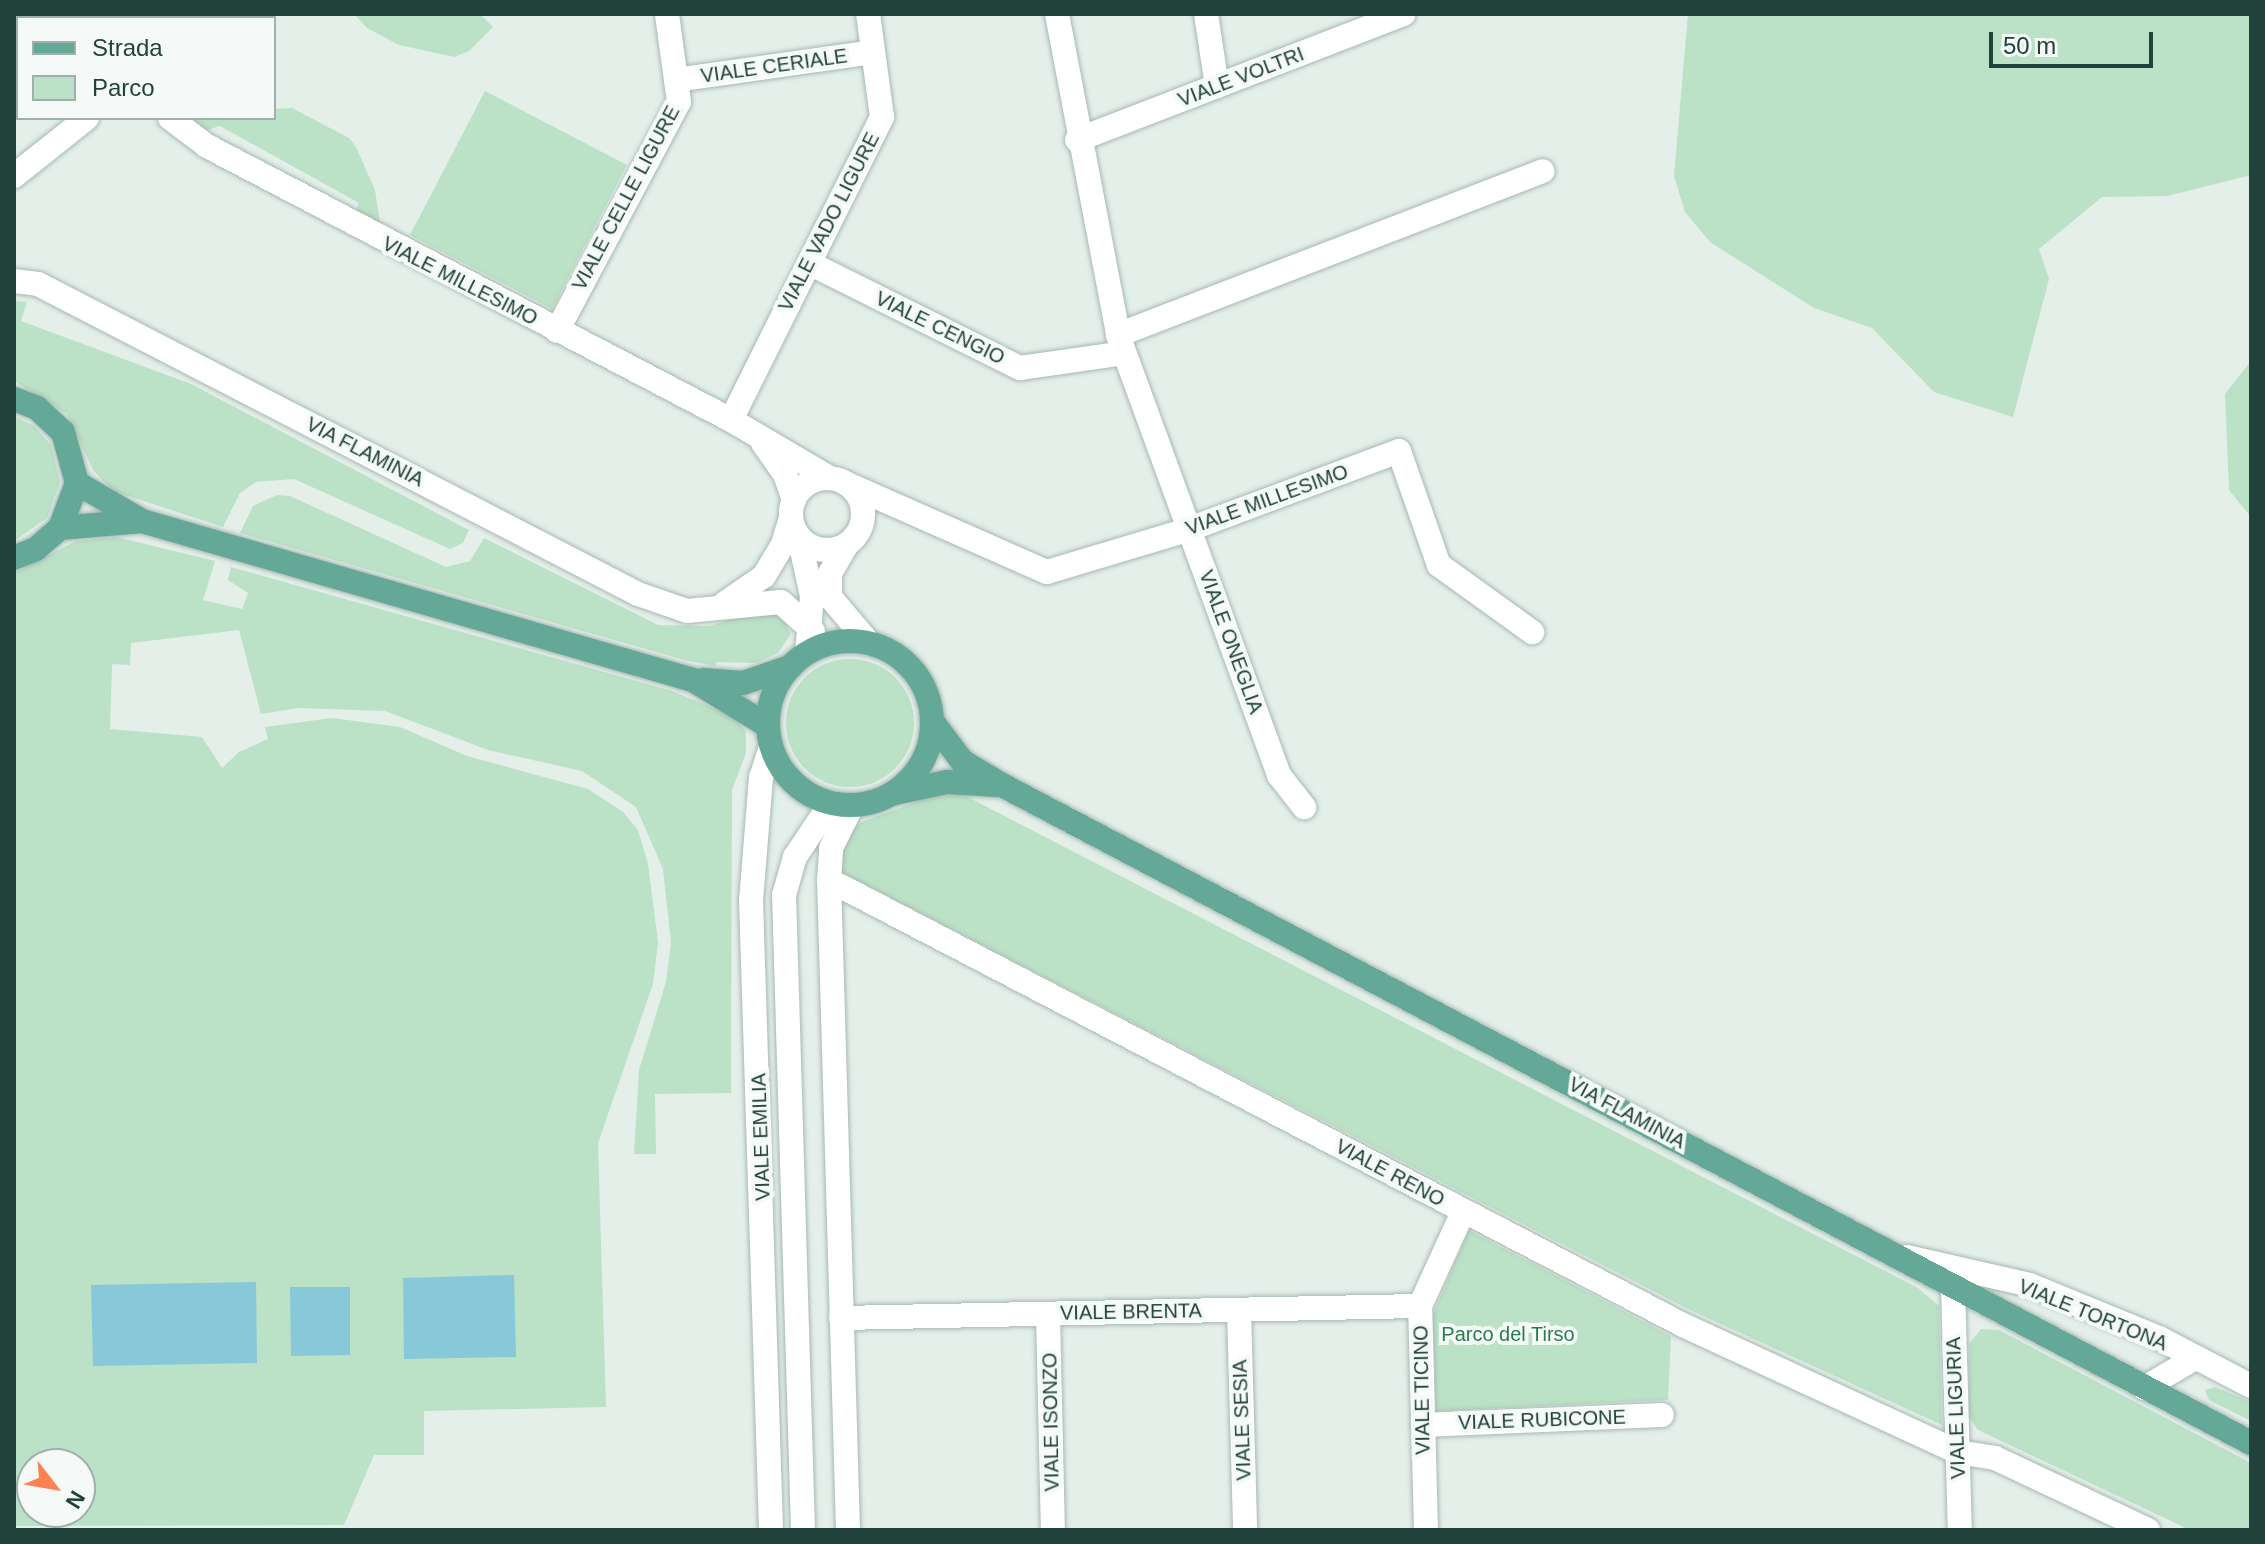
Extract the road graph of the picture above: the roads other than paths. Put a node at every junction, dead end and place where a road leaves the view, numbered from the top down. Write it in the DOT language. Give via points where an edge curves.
graph roads {
  1 [pos="667,14"];
  2 [pos="868,14"];
  3 [pos="1057,14"];
  4 [pos="1206,14"];
  5 [pos="1404,14"];
  6 [pos="1344,25"];
  7 [pos="873,52"];
  8 [pos="676,80"];
  9 [pos="1217,86"];
  10 [pos="84,120"];
  11 [pos="173,120"];
  12 [pos="1077,140"];
  13 [pos="1542,171"];
  14 [pos="14,176"];
  15 [pos="809,263"];
  16 [pos="14,267"];
  17 [pos="26,282"];
  18 [pos="557,331"];
  19 [pos="1121,344"];
  20 [pos="16,397"];
  21 [pos="731,420"];
  22 [pos="756,434"];
  23 [pos="837,481"];
  24 [pos="77,483"];
  25 [pos="917,512"];
  26 [pos="795,518"];
  27 [pos="142,521"];
  28 [pos="862,523"];
  29 [pos="60,528"];
  30 [pos="1190,529"];
  31 [pos="847,544"];
  32 [pos="14,558"];
  33 [pos="719,607"];
  34 [pos="1532,632"];
  35 [pos="869,643"];
  36 [pos="803,651"];
  37 [pos="693,680"];
  38 [pos="932,721"];
  39 [pos="769,736"];
  40 [pos="1002,785"];
  41 [pos="893,793"];
  42 [pos="841,805"];
  43 [pos="1304,807"];
  44 [pos="829,880"];
  45 [pos="1463,1212"];
  46 [pos="1898,1255"];
  47 [pos="1953,1286"];
  48 [pos="1420,1306"];
  49 [pos="1239,1310"];
  50 [pos="1048,1314"];
  51 [pos="841,1318"];
  52 [pos="2192,1360"];
  53 [pos="2251,1386"];
  54 [pos="2144,1388"];
  55 [pos="1662,1415"];
  56 [pos="1423,1425"];
  57 [pos="2251,1443"];
  58 [pos="1958,1452"];
  59 [pos="2142,1529"];
  60 [pos="771,1530"];
  61 [pos="803,1530"];
  62 [pos="848,1530"];
  63 [pos="1053,1530"];
  64 [pos="1245,1530"];
  65 [pos="1426,1530"];
  66 [pos="1960,1530"];
  1 -- 8 [label="street, VIALE CELLE LIGURE"];
  2 -- 7 [label="street, VIALE VADO LIGURE"];
  3 -- 12 [label="street, VIALE ONEGLIA"];
  4 -- 9 [label="street"];
  5 -- 6 [label="street, VIALE VOLTRI"];
  6 -- 9 [label="street, VIALE VOLTRI"];
  7 -- 8 [label="street, VIALE CERIALE"];
  7 -- 15 [label="street, VIALE VADO LIGURE" via="882,117"];
  8 -- 18 [label="street, VIALE CELLE LIGURE" via="679,102"];
  9 -- 12 [label="street, VIALE VOLTRI"];
  10 -- 14 [label="street"];
  11 -- 18 [label="street, VIALE MILLESIMO" via="207,146"];
  12 -- 19 [label="street, VIALE ONEGLIA"];
  13 -- 19 [label="street"];
  15 -- 19 [label="street, VIALE CENGIO" via="1020,368"];
  15 -- 21 [label="street, VIALE VADO LIGURE"];
  16 -- 17 [label="street, VIA FLAMINIA"];
  17 -- 33 [label="street, VIA FLAMINIA" via="638,594 687,611"];
  18 -- 21 [label="street, VIALE MILLESIMO"];
  19 -- 30 [label="street, VIALE ONEGLIA"];
  20 -- 24 [label="main road" via="63,432"];
  21 -- 22 [label="street, VIALE MILLESIMO"];
  22 -- 23 [label="street, VIALE MILLESIMO"];
  22 -- 26 [label="street, VIALE MILLESIMO" via="785,474"];
  23 -- 25 [label="street, VIALE MILLESIMO"];
  23 -- 26 [label="street" via="808,484"];
  23 -- 28 [label="street" via="860,500"];
  24 -- 27 [label="main road"];
  24 -- 29 [label="main road"];
  25 -- 28 [label="street, VIALE MILLESIMO" via="882,511"];
  25 -- 30 [label="street, VIALE MILLESIMO" via="1026,567 1047,572"];
  26 -- 31 [label="street" via="827,550"];
  26 -- 33 [label="street" via="764,576"];
  26 -- 36 [label="street, VIALE MILLESIMO"];
  27 -- 29 [label="main road"];
  27 -- 37 [label="main road"];
  28 -- 31 [label="street"];
  29 -- 32 [label="main road" via="36,549"];
  30 -- 34 [label="street, VIALE MILLESIMO" via="1399,451 1439,565"];
  30 -- 43 [label="street, VIALE ONEGLIA" via="1279,775"];
  31 -- 35 [label="street" via="830,573 830,597"];
  33 -- 36 [label="street, VIA FLAMINIA" via="781,602"];
  35 -- 36 [label="main road"];
  35 -- 38 [label="main road" via="906,663 929,700"];
  36 -- 37 [label="main road" via="743,683"];
  36 -- 39 [label="main road" via="774,695"];
  37 -- 39 [label="main road"];
  38 -- 40 [label="main road, VIA FLAMINIA" via="962,761"];
  38 -- 41 [label="main road" via="922,762"];
  39 -- 42 [label="main road" via="793,783"];
  39 -- 60 [label="street, VIALE EMILIA" via="751,900"];
  40 -- 41 [label="main road, VIA FLAMINIA" via="947,782"];
  40 -- 46 [label="main road, VIA FLAMINIA"];
  41 -- 42 [label="main road"];
  42 -- 44 [label="street"];
  42 -- 61 [label="street, VIALE EMILIA" via="795,857 784,895"];
  44 -- 45 [label="street, VIALE RENO"];
  44 -- 51 [label="street"];
  45 -- 48 [label="street, VIALE TICINO"];
  45 -- 58 [label="street, VIALE RENO" via="1683,1325"];
  46 -- 47 [label="main road, VIA FLAMINIA"];
  46 -- 52 [label="street, VIALE TORTONA" via="2030,1285 2159,1338"];
  47 -- 54 [label="main road, VIA FLAMINIA"];
  47 -- 58 [label="street, VIALE LIGURIA"];
  48 -- 49 [label="street, VIALE BRENTA"];
  48 -- 56 [label="street, VIALE TICINO"];
  49 -- 50 [label="street, VIALE BRENTA"];
  49 -- 64 [label="street, VIALE SESIA"];
  50 -- 51 [label="street, VIALE BRENTA"];
  50 -- 63 [label="street, VIALE ISONZO"];
  51 -- 62 [label="street"];
  52 -- 53 [label="street, VIALE TORTONA"];
  52 -- 54 [label="street, VIALE TORTONA"];
  54 -- 57 [label="main road, VIA FLAMINIA"];
  55 -- 56 [label="street, VIALE RUBICONE"];
  56 -- 65 [label="street, VIALE TICINO"];
  58 -- 59 [label="street, VIALE RENO" via="1995,1458"];
  58 -- 66 [label="street, VIALE LIGURIA"];
}
